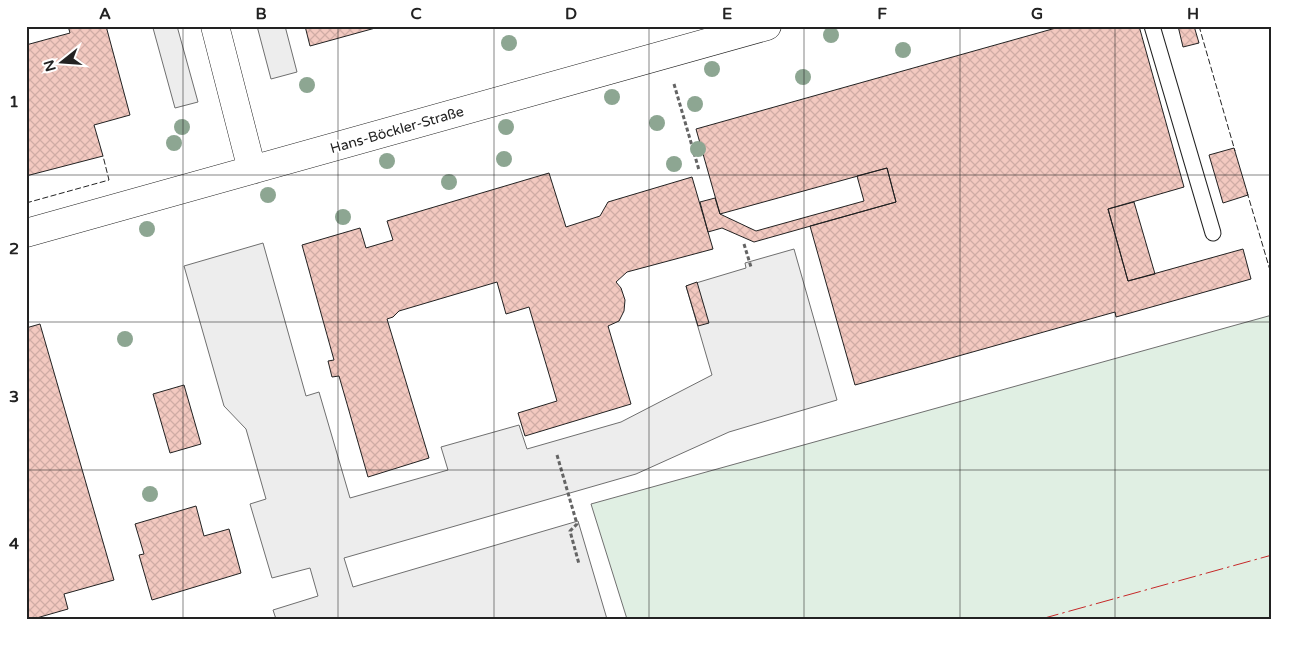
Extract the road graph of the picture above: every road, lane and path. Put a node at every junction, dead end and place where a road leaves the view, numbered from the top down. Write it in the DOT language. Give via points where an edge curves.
graph roads {
  1 [pos="215,26"];
  2 [pos="767,26"];
  3 [pos="1152,26"];
  4 [pos="665,55"];
  5 [pos="252,170"];
  6 [pos="699,170"];
  7 [pos="26,233"];
  8 [pos="1213,233"];
  9 [pos="744,244"];
  10 [pos="751,267"];
  11 [pos="557,455"];
  12 [pos="579,564"];
  1 -- 5 [label="street"];
  2 -- 4 [label="street, Hans-Böckler-Straße"];
  3 -- 8 [label="lane"];
  4 -- 5 [label="street, Hans-Böckler-Straße"];
  4 -- 6 [label="path"];
  5 -- 7 [label="street, Hans-Böckler-Straße"];
  9 -- 10 [label="path"];
  11 -- 12 [label="path" via="577,524 570,531"];
}
